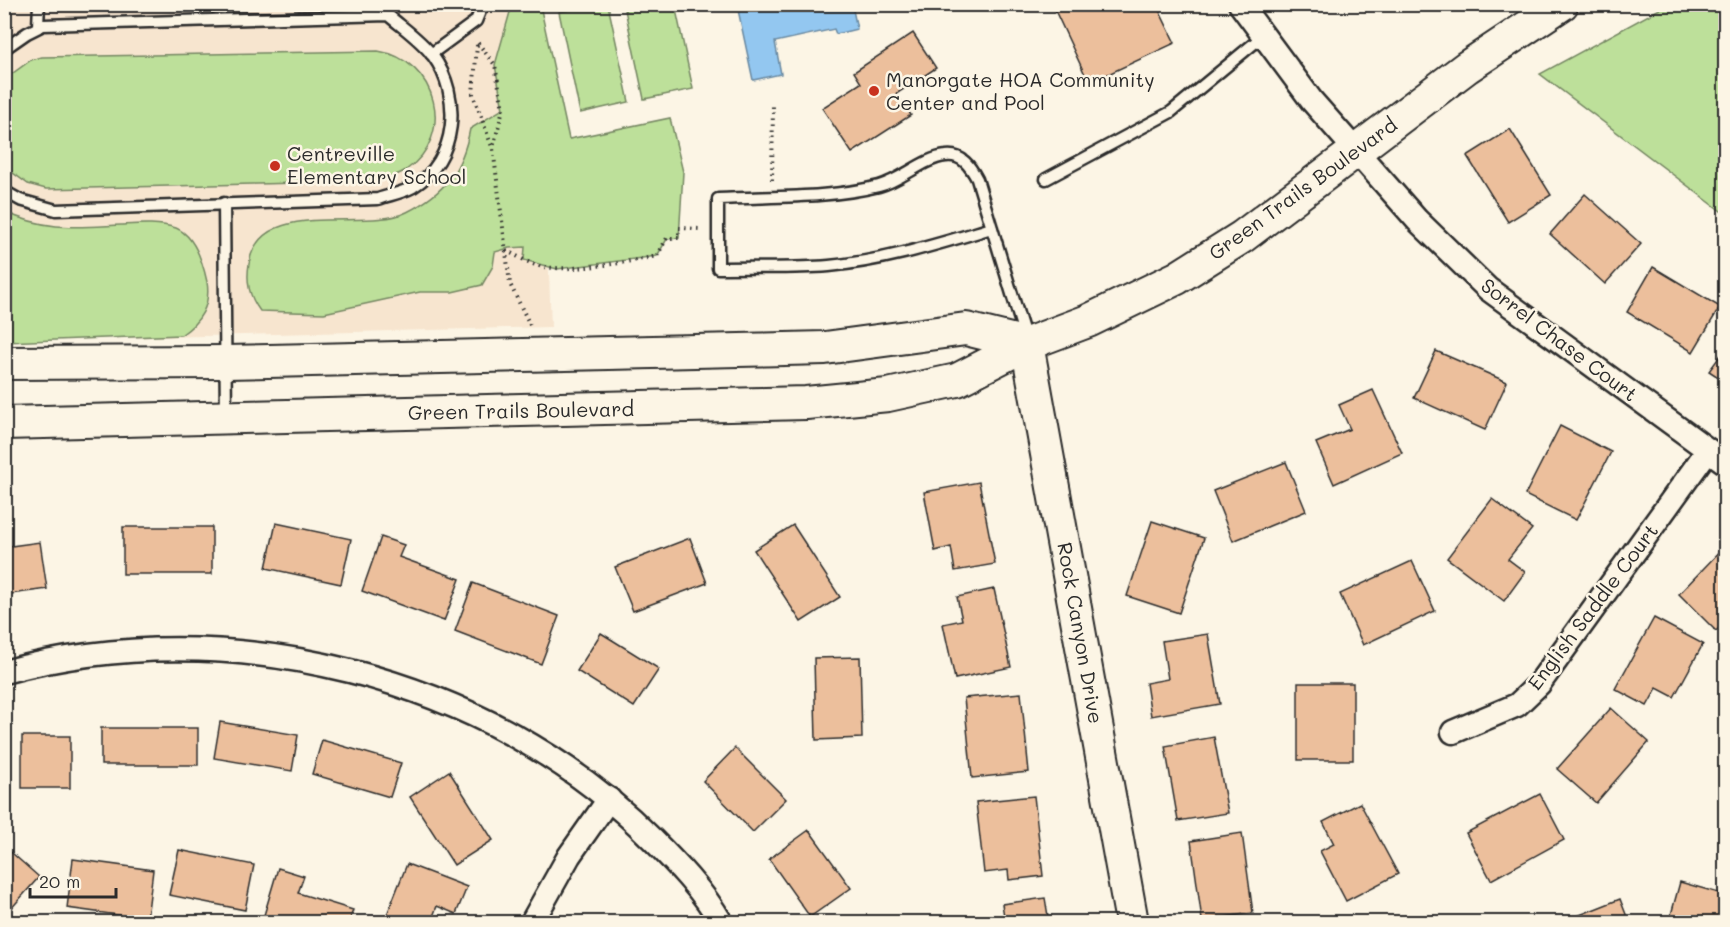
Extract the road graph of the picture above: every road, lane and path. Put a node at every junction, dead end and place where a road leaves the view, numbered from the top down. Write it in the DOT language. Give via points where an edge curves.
graph roads {
  1 [pos="39,4"];
  2 [pos="483,4"];
  3 [pos="1240,4"];
  4 [pos="1562,4"];
  5 [pos="38,26"];
  6 [pos="1263,36"];
  7 [pos="4,50"];
  8 [pos="431,54"];
  9 [pos="773,105"];
  10 [pos="493,148"];
  11 [pos="1356,151"];
  12 [pos="1046,179"];
  13 [pos="4,191"];
  14 [pos="772,196"];
  15 [pos="224,203"];
  16 [pos="992,228"];
  17 [pos="718,229"];
  18 [pos="506,251"];
  19 [pos="531,326"];
  20 [pos="1027,344"];
  21 [pos="226,362"];
  22 [pos="4,363"];
  23 [pos="226,417"];
  24 [pos="4,423"];
  25 [pos="1717,457"];
  26 [pos="4,672"];
  27 [pos="1453,732"];
  28 [pos="609,799"];
  29 [pos="532,922"];
  30 [pos="721,922"];
  31 [pos="1132,922"];
  1 -- 5 [label="lane"];
  2 -- 8 [label="lane" via="476,21"];
  3 -- 6 [label="street, Sorrel Chase Court"];
  4 -- 11 [label="street, Green Trails Boulevard" via="1467,67"];
  5 -- 7 [label="lane"];
  5 -- 8 [label="lane" via="388,15"];
  6 -- 11 [label="street, Sorrel Chase Court"];
  6 -- 12 [label="lane" via="1171,112"];
  8 -- 15 [label="lane" via="452,102 450,130 442,157 423,180 378,199"];
  9 -- 14 [label="path"];
  10 -- 10 [label="path" via="473,94 477,43 495,64 503,109"];
  10 -- 18 [label="path"];
  11 -- 20 [label="street, Green Trails Boulevard" via="1242,237 1177,278 1088,321"];
  11 -- 25 [label="street, Sorrel Chase Court" via="1417,220 1488,289"];
  13 -- 15 [label="lane" via="56,210"];
  14 -- 16 [label="lane" via="848,193 891,183 931,160 959,157 977,179"];
  14 -- 17 [label="lane" via="718,199"];
  15 -- 21 [label="lane"];
  16 -- 17 [label="lane" via="868,261 828,266 718,268"];
  16 -- 20 [label="lane"];
  17 -- 18 [label="path" via="679,228 679,238 667,238 657,256 557,269 537,266"];
  18 -- 19 [label="path" via="510,284"];
  20 -- 21 [label="street" via="966,329 825,348"];
  20 -- 23 [label="street, Green Trails Boulevard" via="957,380 888,395 829,401"];
  20 -- 31 [label="street, Rock Canyon Drive"];
  21 -- 22 [label="street"];
  21 -- 23 [label="lane"];
  23 -- 24 [label="street, Green Trails Boulevard"];
  25 -- 27 [label="street, English Saddle Court" via="1539,684 1517,705"];
  26 -- 28 [label="street" via="84,656 140,650 236,652 320,664 434,698 496,726 556,760"];
  28 -- 29 [label="street" via="569,856"];
  28 -- 30 [label="street" via="673,861"];
}
